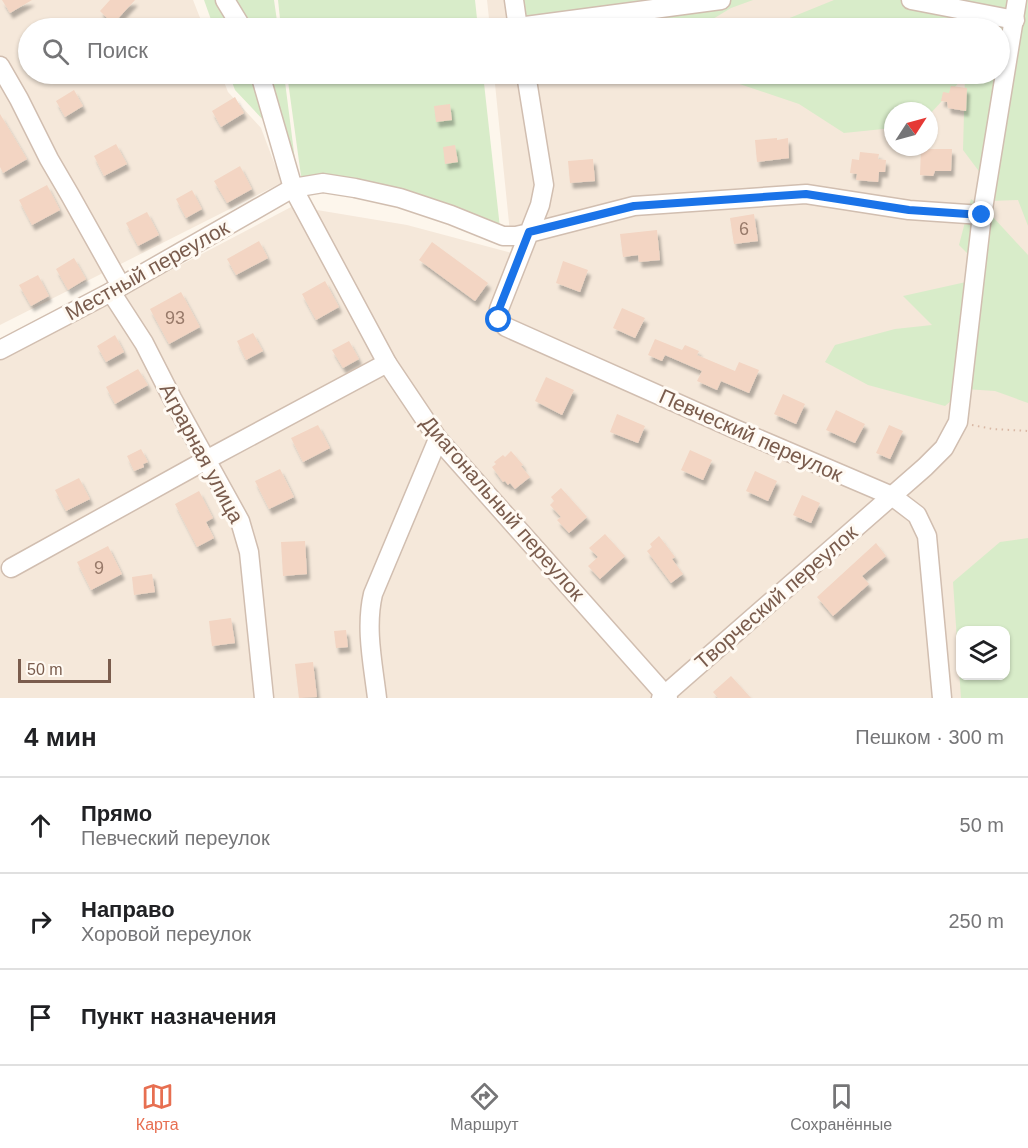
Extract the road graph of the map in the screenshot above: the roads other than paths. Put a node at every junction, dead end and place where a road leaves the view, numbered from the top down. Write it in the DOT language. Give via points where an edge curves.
graph roads {
  1 [pos="225,0"];
  2 [pos="514,0"];
  3 [pos="721,0"];
  4 [pos="911,0"];
  5 [pos="1017,0"];
  6 [pos="236,18"];
  7 [pos="517,18"];
  8 [pos="590,18"];
  9 [pos="1005,18"];
  10 [pos="1010,19"];
  11 [pos="1015,20"];
  12 [pos="1010,50"];
  13 [pos="0,66"];
  14 [pos="263,84"];
  15 [pos="528,84"];
  16 [pos="1004,84"];
  17 [pos="293,188"];
  18 [pos="982,215"];
  19 [pos="529,232"];
  20 [pos="116,289"];
  21 [pos="0,350"];
  22 [pos="387,363"];
  23 [pos="438,439"];
  24 [pos="206,460"];
  25 [pos="892,496"];
  26 [pos="11,568"];
  27 [pos="665,697"];
  28 [pos="264,698"];
  29 [pos="377,698"];
  30 [pos="942,698"];
  1 -- 6 [label="street"];
  2 -- 7 [label="street"];
  3 -- 8 [label="street"];
  4 -- 9 [label="street"];
  5 -- 11 [label="street"];
  10 -- 11 [label="street"];
  11 -- 12 [label="street"];
  13 -- 20 [label="street, Аграрная улица"];
  14 -- 17 [label="street, Диагональный переулок"];
  15 -- 19 [label="street, Певческий переулок" via="544,185"];
  16 -- 18 [label="street"];
  17 -- 19 [label="street" via="323,183 355,188 410,201 503,236"];
  17 -- 20 [label="street, Местный переулок"];
  17 -- 22 [label="street, Диагональный переулок"];
  18 -- 19 [label="street" via="909,210 806,194 634,206"];
  18 -- 25 [label="street, Творческий переулок" via="958,422 944,448"];
  19 -- 25 [label="street, Певческий переулок" via="499,309 499,320 506,327"];
  20 -- 21 [label="street, Местный переулок"];
  20 -- 24 [label="street, Аграрная улица"];
  22 -- 23 [label="street, Диагональный переулок"];
  22 -- 24 [label="street"];
  23 -- 27 [label="street, Диагональный переулок"];
  23 -- 29 [label="street" via="369,610"];
  24 -- 26 [label="street"];
  24 -- 28 [label="street, Аграрная улица" via="240,521 249,552"];
  25 -- 27 [label="street, Творческий переулок"];
  25 -- 30 [label="street, Певческий переулок" via="917,515 927,536"];
}
